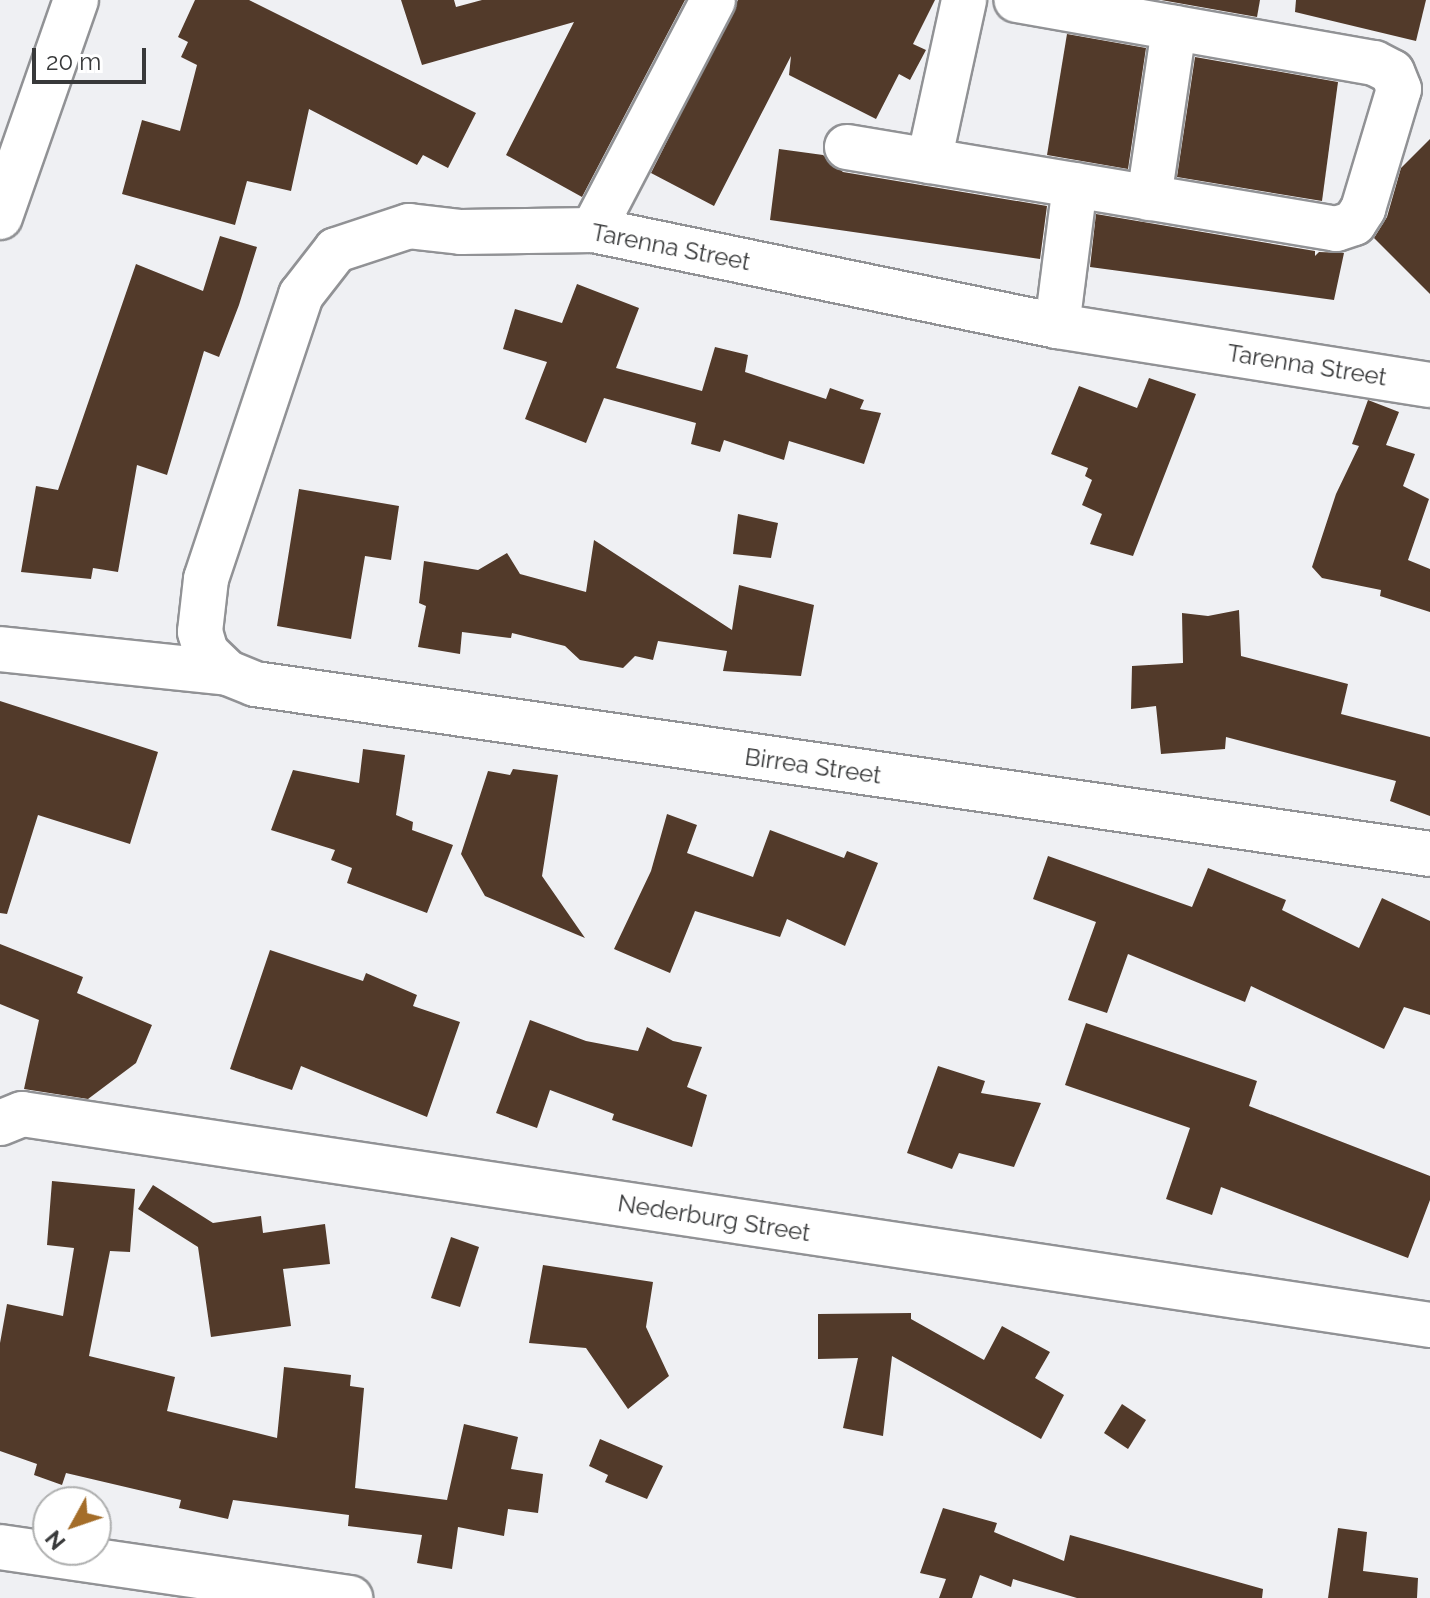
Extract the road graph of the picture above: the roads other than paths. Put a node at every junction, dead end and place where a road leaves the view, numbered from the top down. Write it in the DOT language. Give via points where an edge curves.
graph roads {
  1 [pos="76,0"];
  2 [pos="713,0"];
  3 [pos="964,0"];
  4 [pos="1017,0"];
  5 [pos="1174,28"];
  6 [pos="847,147"];
  7 [pos="929,161"];
  8 [pos="1075,185"];
  9 [pos="1149,198"];
  10 [pos="0,217"];
  11 [pos="593,230"];
  12 [pos="1057,326"];
  13 [pos="1430,385"];
  14 [pos="0,649"];
  15 [pos="217,663"];
  16 [pos="1430,854"];
  17 [pos="0,1123"];
  18 [pos="1430,1325"];
  19 [pos="0,1547"];
  20 [pos="350,1598"];
  1 -- 10 [label="street"];
  2 -- 11 [label="street"];
  3 -- 7 [label="street"];
  4 -- 5 [label="street"];
  5 -- 9 [label="street"];
  5 -- 9 [label="street" via="1374,63 1392,72 1399,89 1363,209 1354,223 1336,229"];
  6 -- 7 [label="street"];
  7 -- 8 [label="street"];
  8 -- 9 [label="street"];
  8 -- 12 [label="street"];
  11 -- 12 [label="street, Tarenna Street"];
  11 -- 15 [label="street, Tarenna Street" via="461,232 409,226 336,250 301,295 206,579 200,632"];
  12 -- 13 [label="street, Tarenna Street"];
  14 -- 15 [label="street, Birrea Street"];
  15 -- 16 [label="street, Birrea Street" via="290,690"];
  17 -- 18 [label="street, Nederburg Street" via="22,1114"];
  19 -- 20 [label="street"];
}
